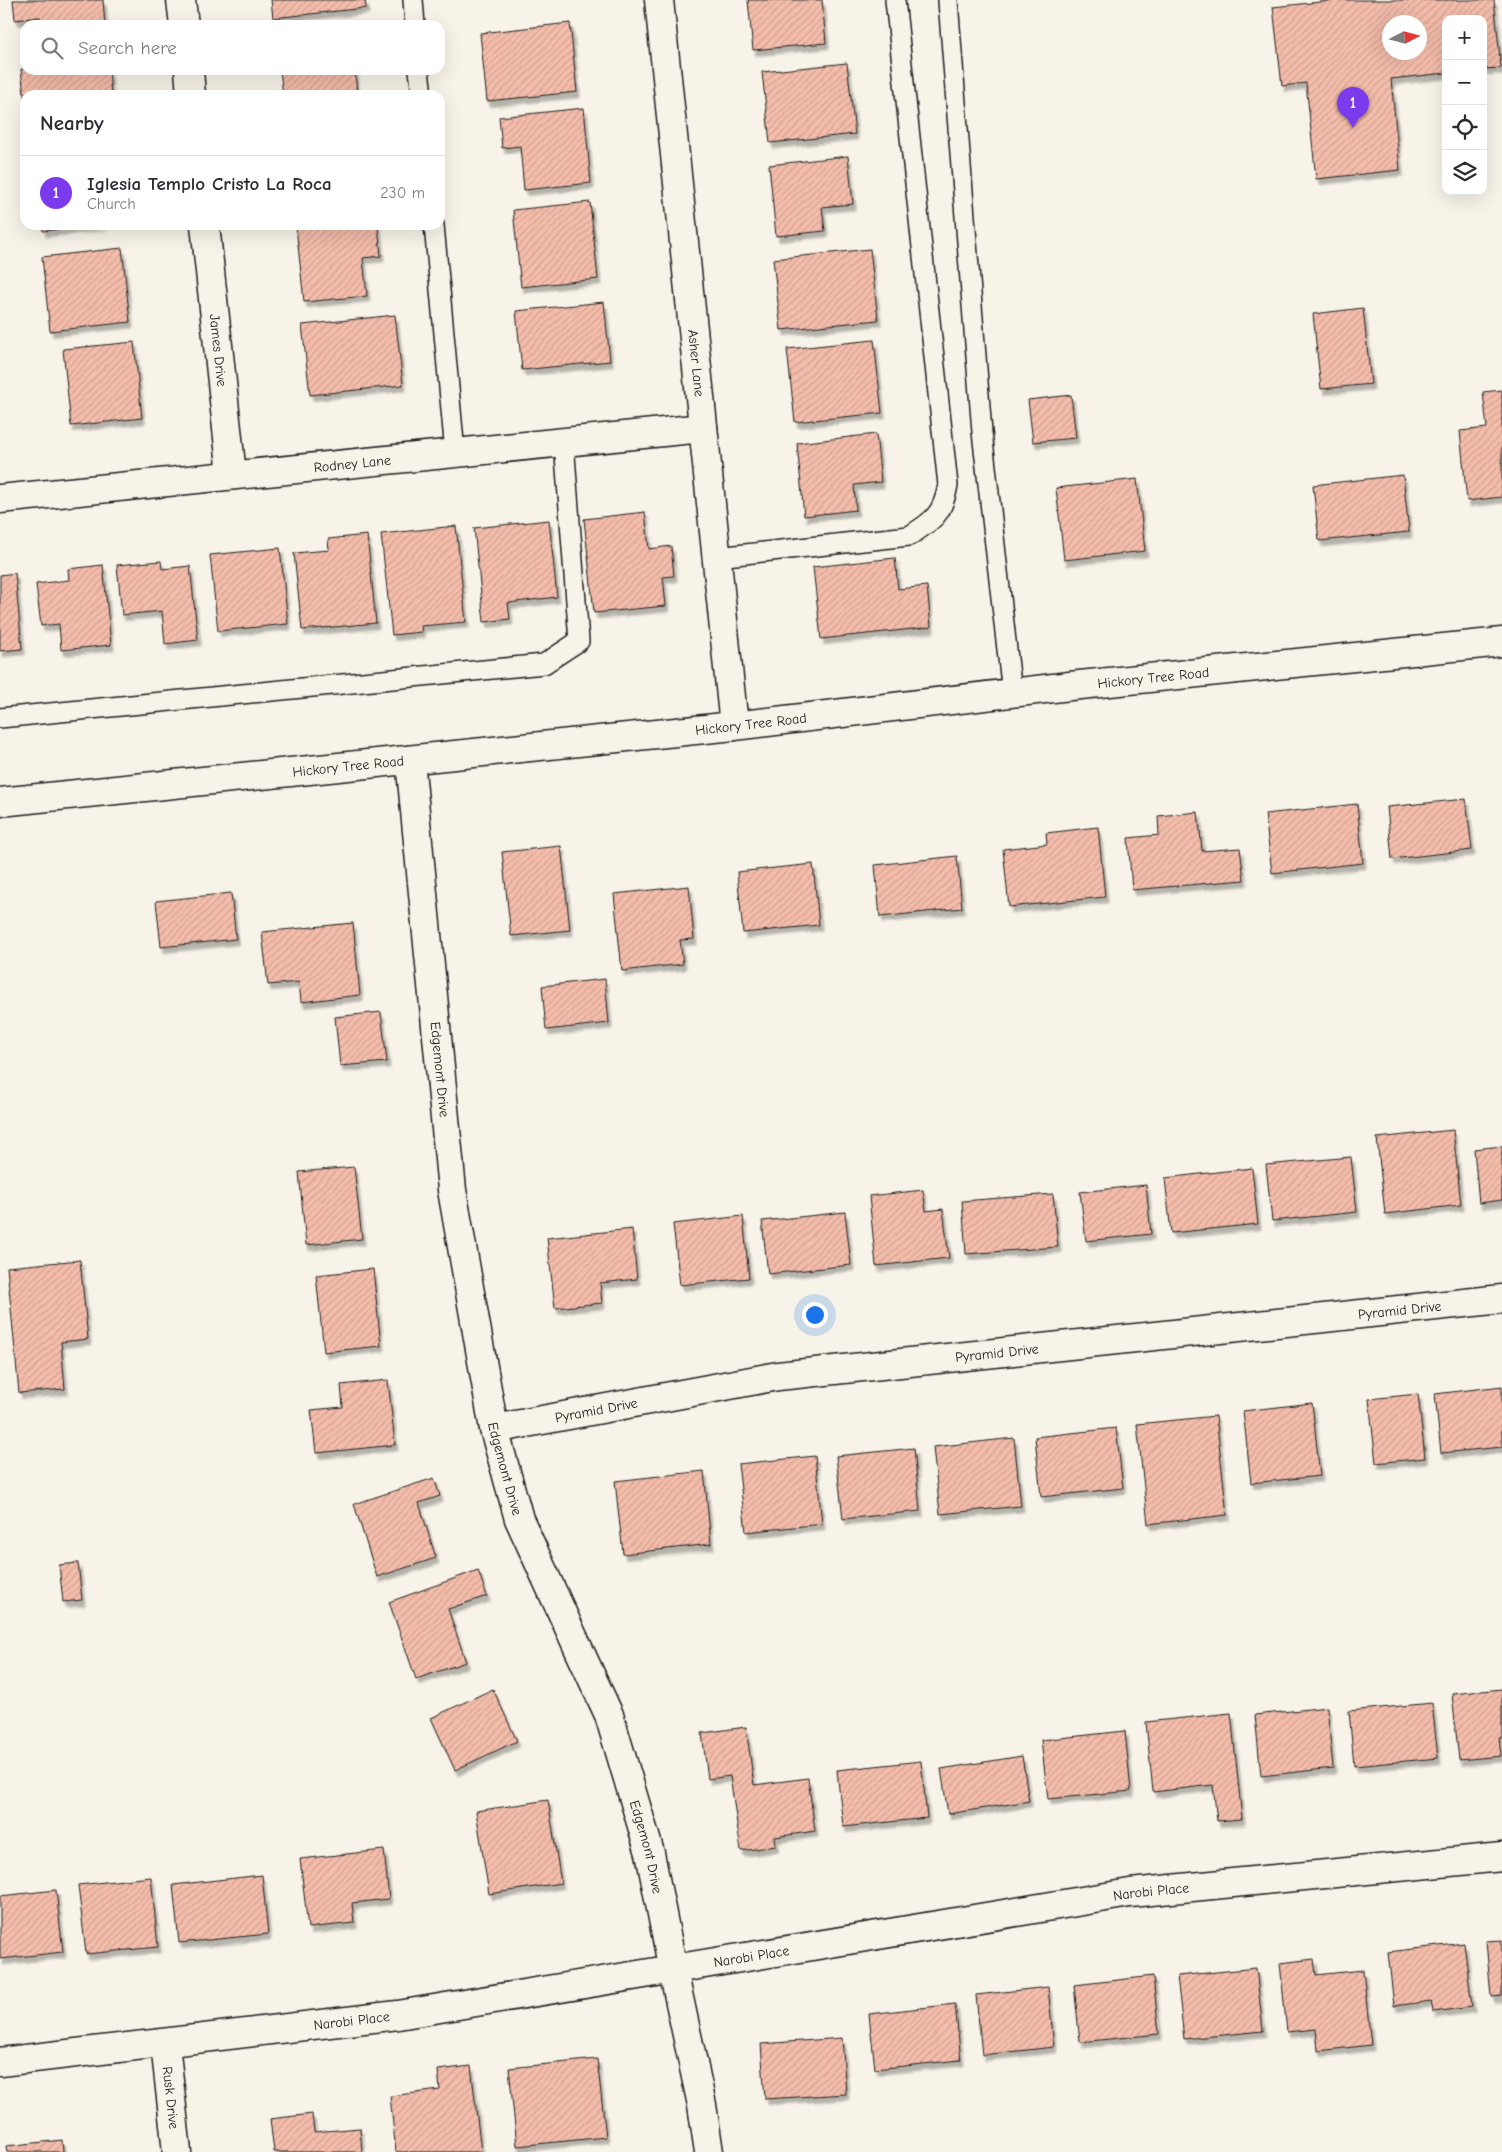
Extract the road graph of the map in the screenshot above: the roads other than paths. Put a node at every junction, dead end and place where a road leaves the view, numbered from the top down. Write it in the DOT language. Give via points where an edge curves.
graph roads {
  1 [pos="181,0"];
  2 [pos="413,0"];
  3 [pos="659,0"];
  4 [pos="895,0"];
  5 [pos="948,1"];
  6 [pos="183,20"];
  7 [pos="415,20"];
  8 [pos="189,75"];
  9 [pos="420,75"];
  10 [pos="191,90"];
  11 [pos="421,90"];
  12 [pos="206,230"];
  13 [pos="434,230"];
  14 [pos="703,428"];
  15 [pos="564,442"];
  16 [pos="455,453"];
  17 [pos="232,475"];
  18 [pos="0,499"];
  19 [pos="717,557"];
  20 [pos="1502,642"];
  21 [pos="1012,693"];
  22 [pos="0,718"];
  23 [pos="734,726"];
  24 [pos="410,760"];
  25 [pos="0,802"];
  26 [pos="1502,1299"];
  27 [pos="494,1429"];
  28 [pos="1502,1857"];
  29 [pos="673,1970"];
  30 [pos="165,2044"];
  31 [pos="0,2062"];
  32 [pos="177,2152"];
  33 [pos="709,2152"];
  1 -- 6 [label="street"];
  2 -- 7 [label="lane"];
  3 -- 14 [label="street, Asher Lane"];
  4 -- 19 [label="lane" via="948,485 945,504 931,522 909,536"];
  5 -- 21 [label="lane" via="982,432"];
  8 -- 10 [label="street"];
  9 -- 11 [label="lane"];
  12 -- 17 [label="street, James Drive"];
  13 -- 16 [label="lane"];
  14 -- 15 [label="street, Rodney Lane"];
  14 -- 19 [label="street, Asher Lane"];
  15 -- 16 [label="street, Rodney Lane"];
  15 -- 22 [label="lane" via="579,641 544,664"];
  16 -- 17 [label="street, Rodney Lane"];
  17 -- 18 [label="street, Rodney Lane"];
  19 -- 23 [label="street, Asher Lane"];
  20 -- 21 [label="street, Hickory Tree Road"];
  21 -- 23 [label="street, Hickory Tree Road"];
  23 -- 24 [label="street, Hickory Tree Road"];
  24 -- 25 [label="street, Hickory Tree Road"];
  24 -- 27 [label="street, Edgemont Drive" via="452,1190"];
  26 -- 27 [label="street, Pyramid Drive" via="778,1376"];
  27 -- 29 [label="street, Edgemont Drive" via="520,1519 609,1714 650,1853"];
  28 -- 29 [label="street, Narobi Place" via="1130,1893"];
  29 -- 30 [label="street, Narobi Place" via="398,2015"];
  29 -- 33 [label="street, Edgemont Drive"];
  30 -- 31 [label="street, Narobi Place"];
  30 -- 32 [label="street, Rusk Drive"];
}
